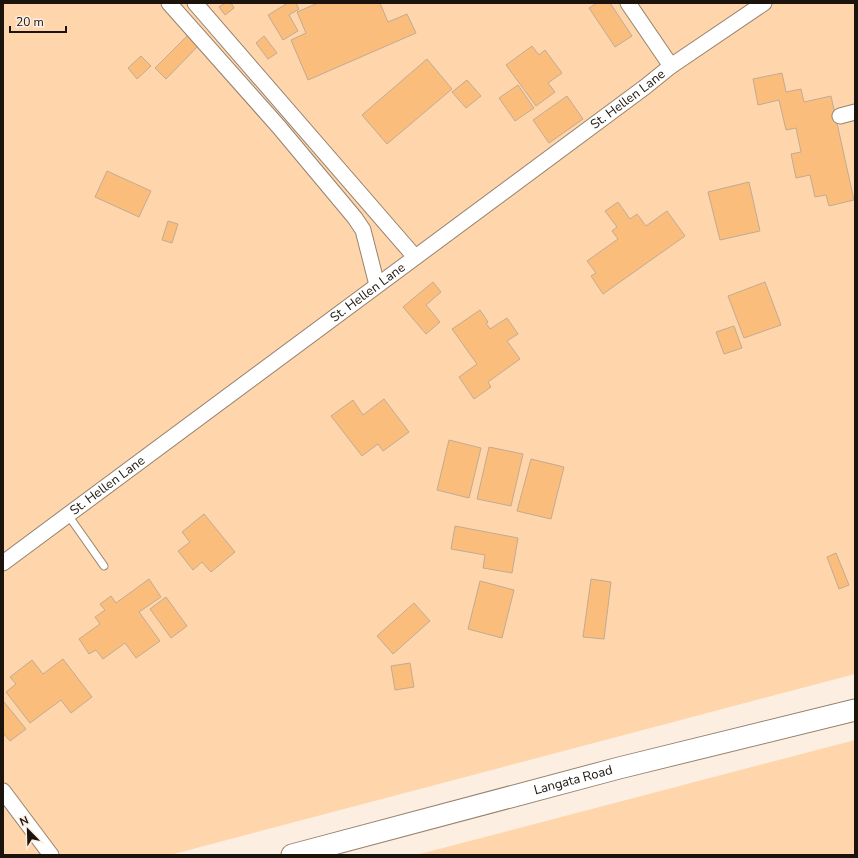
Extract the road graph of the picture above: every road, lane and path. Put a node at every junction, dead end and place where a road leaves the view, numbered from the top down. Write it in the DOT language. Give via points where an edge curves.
graph roads {
  1 [pos="169,3"];
  2 [pos="195,3"];
  3 [pos="628,3"];
  4 [pos="764,3"];
  5 [pos="671,66"];
  6 [pos="855,112"];
  7 [pos="840,116"];
  8 [pos="415,257"];
  9 [pos="377,285"];
  10 [pos="68,515"];
  11 [pos="3,563"];
  12 [pos="104,566"];
  13 [pos="855,710"];
  14 [pos="3,791"];
  15 [pos="51,855"];
  16 [pos="292,855"];
  1 -- 9 [label="street" via="279,127 355,218 363,230"];
  2 -- 8 [label="street"];
  3 -- 5 [label="street, St. Hellen Lane"];
  4 -- 5 [label="street"];
  5 -- 8 [label="street, St. Hellen Lane"];
  6 -- 7 [label="street"];
  8 -- 9 [label="street, St. Hellen Lane"];
  9 -- 10 [label="street, St. Hellen Lane"];
  10 -- 11 [label="street, St. Hellen Lane"];
  10 -- 12 [label="lane"];
  13 -- 16 [label="main road, Langata Road" via="619,768"];
  14 -- 15 [label="street"];
}
